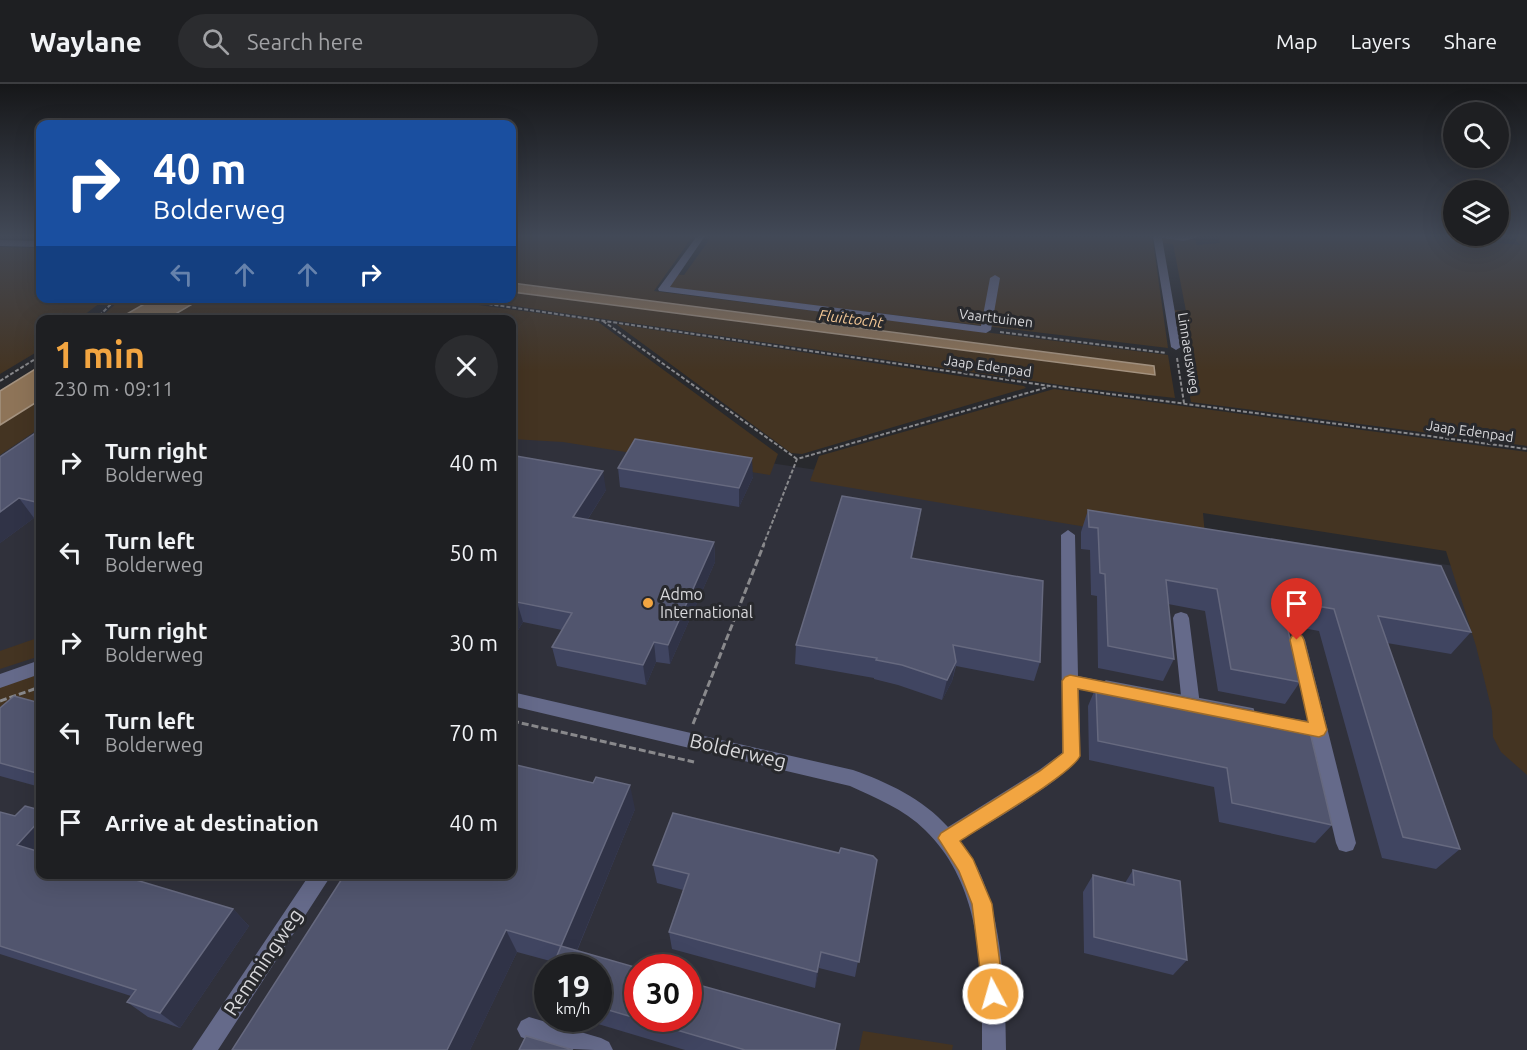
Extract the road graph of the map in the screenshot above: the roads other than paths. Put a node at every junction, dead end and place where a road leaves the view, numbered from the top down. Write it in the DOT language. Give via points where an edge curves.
graph roads {
  1 [pos="669,281"];
  2 [pos="994,281"];
  3 [pos="1165,281"];
  4 [pos="1176,350"];
  5 [pos="1068,535"];
  6 [pos="1181,618"];
  7 [pos="1297,640"];
  8 [pos="36,668"];
  9 [pos="0,681"];
  10 [pos="1070,681"];
  11 [pos="1136,694"];
  12 [pos="516,700"];
  13 [pos="1169,701"];
  14 [pos="1272,721"];
  15 [pos="1319,730"];
  16 [pos="948,838"];
  17 [pos="1346,843"];
  18 [pos="319,879"];
  19 [pos="529,1029"];
  20 [pos="204,1050"];
  21 [pos="601,1050"];
  22 [pos="994,1050"];
  1 -- 2 [label="street, Vaarttuinen" via="663,289 986,330"];
  3 -- 4 [label="street, Linnaeusweg"];
  5 -- 10 [label="street"];
  6 -- 13 [label="street" via="1197,706"];
  7 -- 15 [label="street"];
  8 -- 9 [label="street"];
  10 -- 11 [label="street"];
  10 -- 16 [label="street" via="1071,756"];
  12 -- 16 [label="street, Bolderweg" via="854,778 913,806"];
  14 -- 15 [label="street"];
  15 -- 17 [label="street"];
  16 -- 22 [label="street, Bolderweg" via="966,866 982,904 996,1016"];
  18 -- 20 [label="street, Remmingweg"];
  19 -- 21 [label="street"];
}
